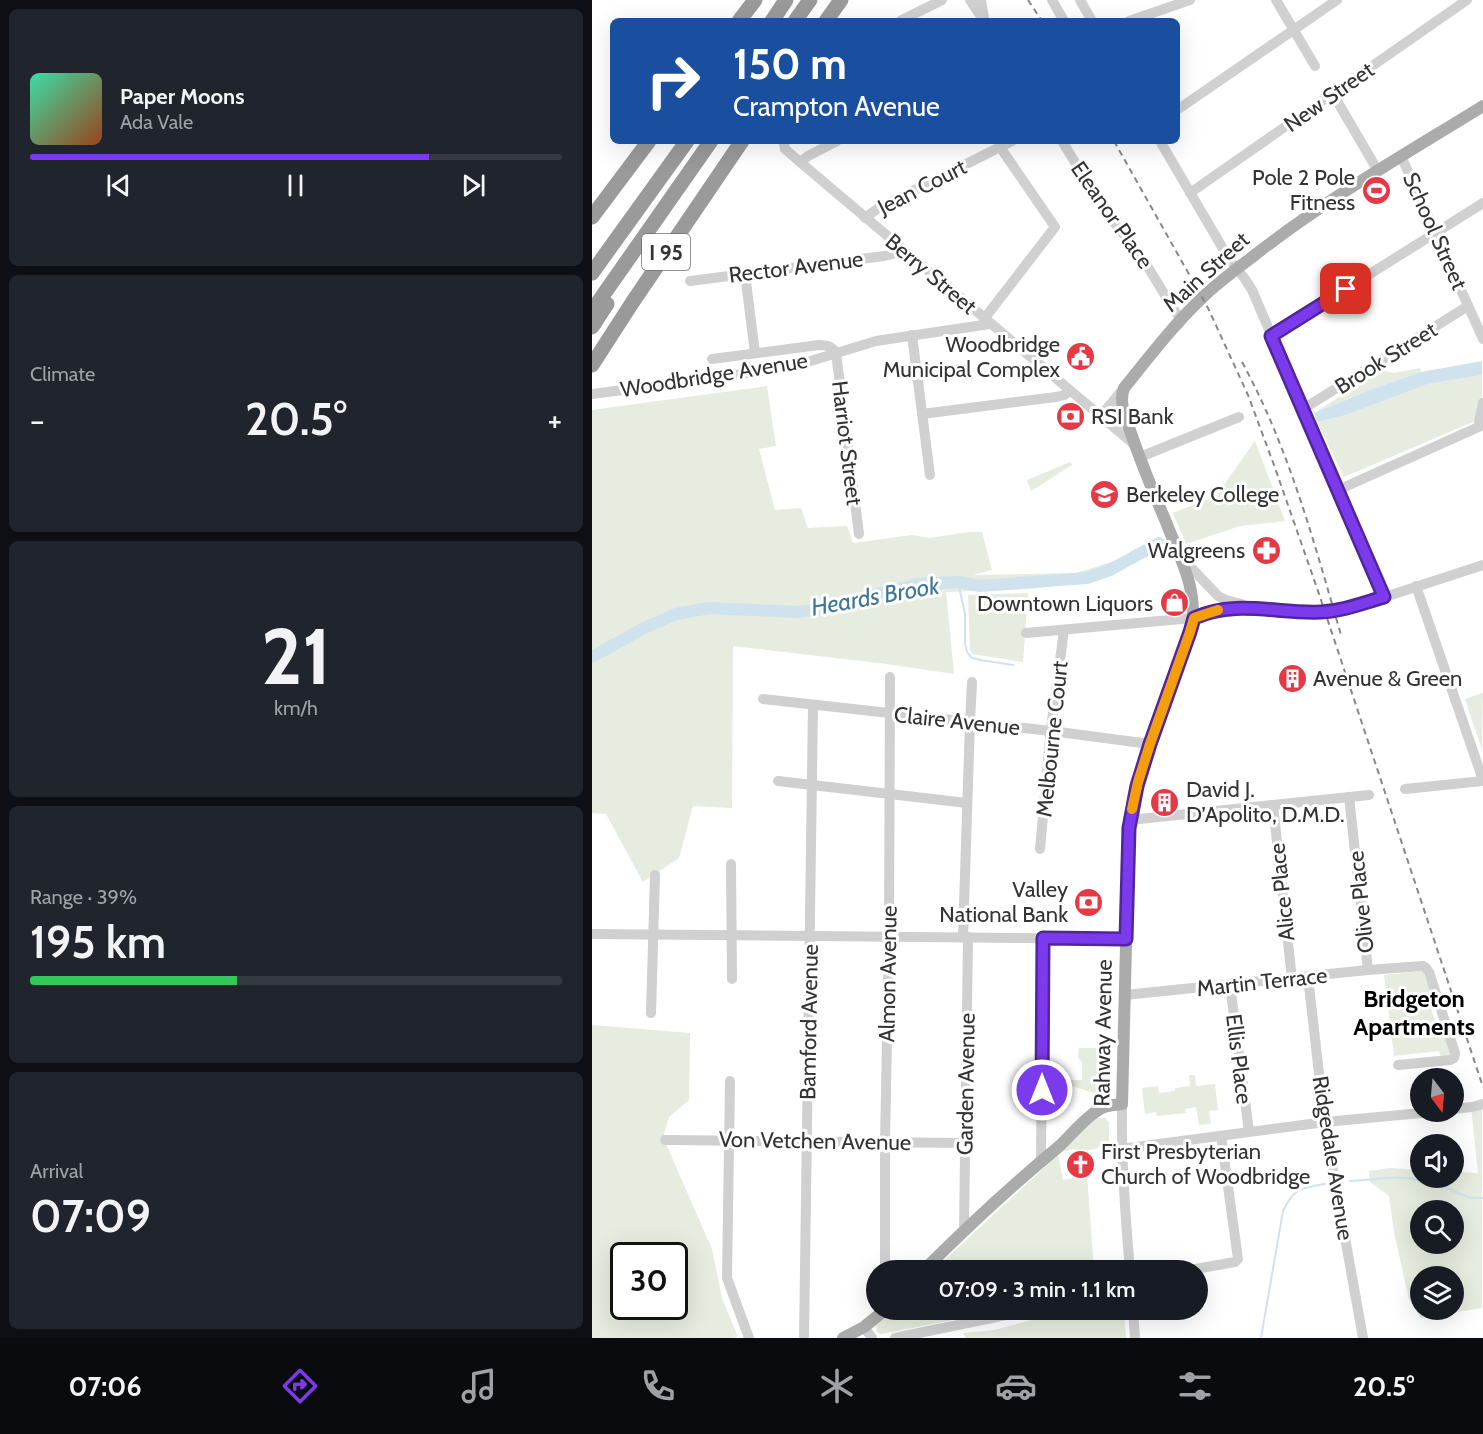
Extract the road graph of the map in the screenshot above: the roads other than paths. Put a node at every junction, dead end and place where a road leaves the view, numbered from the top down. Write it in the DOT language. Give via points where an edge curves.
graph roads {
  1 [pos="755,0"];
  2 [pos="786,0"];
  3 [pos="810,0"];
  4 [pos="841,0"];
  5 [pos="942,0"];
  6 [pos="970,0"];
  7 [pos="981,0"];
  8 [pos="1052,0"];
  9 [pos="1080,0"];
  10 [pos="1190,0"];
  11 [pos="1276,0"];
  12 [pos="1337,0"];
  13 [pos="1467,0"];
  14 [pos="741,18"];
  15 [pos="774,18"];
  16 [pos="797,18"];
  17 [pos="828,18"];
  18 [pos="906,18"];
  19 [pos="983,18"];
  20 [pos="984,18"];
  21 [pos="1062,18"];
  22 [pos="1090,18"];
  23 [pos="1138,18"];
  24 [pos="1294,30"];
  25 [pos="1315,66"];
  26 [pos="1333,94"];
  27 [pos="1483,106"];
  28 [pos="1180,108"];
  29 [pos="647,144"];
  30 [pos="685,144"];
  31 [pos="709,144"];
  32 [pos="740,144"];
  33 [pos="785,144"];
  34 [pos="831,144"];
  35 [pos="1006,144"];
  36 [pos="1064,144"];
  37 [pos="1162,144"];
  38 [pos="1000,147"];
  39 [pos="1401,156"];
  40 [pos="800,162"];
  41 [pos="1378,171"];
  42 [pos="685,177"];
  43 [pos="1190,193"];
  44 [pos="1483,203"];
  45 [pos="592,217"];
  46 [pos="865,218"];
  47 [pos="1435,233"];
  48 [pos="901,248"];
  49 [pos="1236,269"];
  50 [pos="592,273"];
  51 [pos="745,274"];
  52 [pos="690,281"];
  53 [pos="1468,306"];
  54 [pos="592,311"];
  55 [pos="1182,319"];
  56 [pos="987,322"];
  57 [pos="592,327"];
  58 [pos="912,335"];
  59 [pos="1271,336"];
  60 [pos="1483,339"];
  61 [pos="756,353"];
  62 [pos="836,353"];
  63 [pos="712,359"];
  64 [pos="592,365"];
  65 [pos="1124,388"];
  66 [pos="1070,391"];
  67 [pos="594,394"];
  68 [pos="1483,403"];
  69 [pos="1303,409"];
  70 [pos="922,414"];
  71 [pos="1101,416"];
  72 [pos="1239,417"];
  73 [pos="1480,426"];
  74 [pos="1138,452"];
  75 [pos="930,475"];
  76 [pos="1338,490"];
  77 [pos="859,534"];
  78 [pos="1179,556"];
  79 [pos="1483,565"];
  80 [pos="1416,586"];
  81 [pos="1384,597"];
  82 [pos="1262,609"];
  83 [pos="1194,618"];
  84 [pos="1064,630"];
  85 [pos="1026,633"];
  86 [pos="889,676"];
  87 [pos="972,682"];
  88 [pos="763,699"];
  89 [pos="813,705"];
  90 [pos="889,713"];
  91 [pos="970,722"];
  92 [pos="1051,731"];
  93 [pos="1150,744"];
  94 [pos="778,781"];
  95 [pos="1483,781"];
  96 [pos="812,786"];
  97 [pos="1405,789"];
  98 [pos="889,794"];
  99 [pos="1369,795"];
  100 [pos="1349,797"];
  101 [pos="967,803"];
  102 [pos="1273,805"];
  103 [pos="1130,820"];
  104 [pos="1040,849"];
  105 [pos="732,864"];
  106 [pos="655,875"];
  107 [pos="592,934"];
  108 [pos="653,934"];
  109 [pos="732,935"];
  110 [pos="810,936"];
  111 [pos="889,936"];
  112 [pos="966,937"];
  113 [pos="1043,938"];
  114 [pos="1126,939"];
  115 [pos="1368,970"];
  116 [pos="1308,977"];
  117 [pos="732,979"];
  118 [pos="1292,979"];
  119 [pos="1230,985"];
  120 [pos="1125,995"];
  121 [pos="651,1013"];
  122 [pos="1398,1065"];
  123 [pos="730,1081"];
  124 [pos="1122,1104"];
  125 [pos="1483,1104"];
  126 [pos="1464,1108"];
  127 [pos="1410,1114"];
  128 [pos="1325,1122"];
  129 [pos="1249,1132"];
  130 [pos="1221,1136"];
  131 [pos="665,1140"];
  132 [pos="730,1140"];
  133 [pos="806,1141"];
  134 [pos="885,1142"];
  135 [pos="965,1143"];
  136 [pos="1121,1149"];
  137 [pos="1041,1160"];
  138 [pos="964,1230"];
  139 [pos="885,1260"];
  140 [pos="934,1260"];
  141 [pos="1129,1260"];
  142 [pos="1208,1267"];
  143 [pos="873,1320"];
  144 [pos="988,1320"];
  145 [pos="1134,1320"];
  146 [pos="864,1327"];
  147 [pos="919,1336"];
  148 [pos="750,1338"];
  149 [pos="804,1338"];
  150 [pos="843,1338"];
  151 [pos="872,1338"];
  152 [pos="895,1338"];
  153 [pos="1135,1338"];
  154 [pos="1363,1338"];
  1 -- 14 [label="highway"];
  2 -- 15 [label="highway"];
  3 -- 16 [label="highway"];
  4 -- 17 [label="highway"];
  5 -- 18 [label="street"];
  6 -- 19 [label="street"];
  7 -- 20 [label="street"];
  8 -- 21 [label="street"];
  9 -- 22 [label="street"];
  10 -- 23 [label="street"];
  11 -- 24 [label="street"];
  12 -- 24 [label="street"];
  13 -- 26 [label="street, New Street"];
  24 -- 25 [label="street"];
  24 -- 28 [label="street"];
  26 -- 41 [label="street"];
  26 -- 43 [label="street, New Street"];
  27 -- 39 [label="main road, Main Street"];
  29 -- 45 [label="highway"];
  30 -- 50 [label="highway, I 95"];
  31 -- 42 [label="highway, I 95"];
  32 -- 64 [label="highway, I 95"];
  33 -- 40 [label="street, Berry Street"];
  34 -- 40 [label="street"];
  35 -- 38 [label="street, Jean Court"];
  36 -- 55 [label="street, Eleanor Place" via="1101,205"];
  37 -- 43 [label="street"];
  38 -- 46 [label="street, Jean Court"];
  38 -- 56 [label="street" via="1055,227"];
  39 -- 41 [label="main road, Main Street"];
  39 -- 47 [label="street, School Street"];
  40 -- 46 [label="street, Berry Street"];
  41 -- 49 [label="main road, Main Street" via="1330,200"];
  42 -- 54 [label="highway, I 95"];
  42 -- 57 [label="highway"];
  43 -- 49 [label="street"];
  44 -- 47 [label="street"];
  46 -- 48 [label="street, Berry Street"];
  47 -- 53 [label="street, School Street"];
  47 -- 59 [label="street"];
  48 -- 51 [label="street, Rector Avenue" via="884,256"];
  48 -- 56 [label="street, Berry Street"];
  49 -- 55 [label="main road, Main Street"];
  49 -- 59 [label="street" via="1250,286"];
  51 -- 52 [label="street, Rector Avenue"];
  51 -- 61 [label="street"];
  53 -- 60 [label="street, School Street"];
  53 -- 69 [label="street, Brook Street"];
  55 -- 65 [label="main road, Main Street"];
  56 -- 58 [label="street, Woodbridge Avenue"];
  56 -- 66 [label="street, Berry Street"];
  58 -- 62 [label="street, Woodbridge Avenue"];
  58 -- 70 [label="street"];
  59 -- 69 [label="street"];
  61 -- 62 [label="street, Woodbridge Avenue" via="822,345"];
  61 -- 63 [label="street, Woodbridge Avenue"];
  62 -- 67 [label="street, Woodbridge Avenue" via="771,370"];
  62 -- 77 [label="street, Harriot Street"];
  65 -- 71 [label="street, Main Street"];
  65 -- 74 [label="main road, Rahway Avenue" via="1122,406"];
  66 -- 70 [label="street" via="1056,397"];
  66 -- 71 [label="street, Berry Street"];
  68 -- 73 [label="street"];
  69 -- 76 [label="street"];
  70 -- 75 [label="street"];
  71 -- 74 [label="street, Berry Street"];
  72 -- 74 [label="street"];
  73 -- 76 [label="street"];
  74 -- 78 [label="main road, Rahway Avenue"];
  76 -- 81 [label="street"];
  78 -- 82 [label="street" via="1218,596"];
  78 -- 83 [label="main road, Rahway Avenue" via="1188,577"];
  79 -- 80 [label="street"];
  80 -- 81 [label="street"];
  80 -- 95 [label="street"];
  81 -- 82 [label="street" via="1329,612"];
  82 -- 83 [label="street" via="1224,609"];
  83 -- 84 [label="street"];
  83 -- 93 [label="main road, Rahway Avenue"];
  84 -- 85 [label="street"];
  84 -- 92 [label="street, Melbourne Court"];
  86 -- 90 [label="street, Almon Avenue"];
  87 -- 91 [label="street, Garden Avenue"];
  88 -- 89 [label="street, Claire Avenue"];
  89 -- 90 [label="street, Claire Avenue"];
  89 -- 96 [label="street, Bamford Avenue"];
  90 -- 91 [label="street, Claire Avenue"];
  90 -- 98 [label="street, Almon Avenue"];
  91 -- 92 [label="street, Claire Avenue"];
  91 -- 101 [label="street, Garden Avenue"];
  92 -- 93 [label="street, Claire Avenue"];
  92 -- 104 [label="street, Melbourne Court"];
  93 -- 103 [label="main road, Rahway Avenue"];
  94 -- 96 [label="street"];
  95 -- 97 [label="street"];
  96 -- 98 [label="street"];
  96 -- 110 [label="street, Bamford Avenue"];
  98 -- 101 [label="street"];
  98 -- 111 [label="street, Almon Avenue"];
  99 -- 100 [label="street"];
  100 -- 102 [label="street"];
  100 -- 115 [label="street, Olive Place"];
  101 -- 112 [label="street, Garden Avenue"];
  102 -- 103 [label="street"];
  102 -- 118 [label="street, Alice Place"];
  103 -- 114 [label="main road, Rahway Avenue"];
  105 -- 109 [label="street"];
  106 -- 108 [label="street"];
  107 -- 108 [label="street"];
  108 -- 109 [label="street"];
  108 -- 121 [label="street"];
  109 -- 110 [label="street"];
  109 -- 117 [label="street"];
  110 -- 111 [label="street"];
  110 -- 133 [label="street, Bamford Avenue"];
  111 -- 112 [label="street"];
  111 -- 134 [label="street, Almon Avenue"];
  112 -- 113 [label="street"];
  112 -- 135 [label="street, Garden Avenue"];
  113 -- 114 [label="street"];
  113 -- 137 [label="street"];
  114 -- 120 [label="main road, Rahway Avenue"];
  115 -- 116 [label="street, Martin Terrace"];
  115 -- 122 [label="street, Martin Terrace" via="1426,968 1454,1048 1450,1060"];
  116 -- 118 [label="street, Martin Terrace"];
  116 -- 128 [label="street, Ridgedale Avenue"];
  118 -- 119 [label="street, Martin Terrace"];
  119 -- 120 [label="street, Martin Terrace"];
  119 -- 129 [label="street, Ellis Place"];
  120 -- 124 [label="main road, Rahway Avenue"];
  123 -- 132 [label="street"];
  124 -- 136 [label="street, Rahway Avenue"];
  124 -- 137 [label="main road" via="1100,1108"];
  125 -- 126 [label="street"];
  127 -- 128 [label="street"];
  128 -- 129 [label="street"];
  128 -- 154 [label="street, Ridgedale Avenue"];
  129 -- 130 [label="street"];
  130 -- 136 [label="street"];
  130 -- 142 [label="street" via="1238,1259"];
  131 -- 132 [label="street, Von Vetchen Avenue"];
  132 -- 133 [label="street, Von Vetchen Avenue"];
  132 -- 148 [label="street" via="727,1278"];
  133 -- 134 [label="street, Von Vetchen Avenue"];
  133 -- 149 [label="street, Bamford Avenue"];
  134 -- 135 [label="street, Von Vetchen Avenue"];
  134 -- 139 [label="street, Almon Avenue"];
  135 -- 138 [label="street, Garden Avenue"];
  136 -- 141 [label="street, Rahway Avenue"];
  137 -- 138 [label="main road"];
  138 -- 140 [label="main road"];
  143 -- 146 [label="main road"];
  144 -- 147 [label="street"];
  145 -- 153 [label="street"];
  146 -- 150 [label="main road"];
  146 -- 151 [label="street"];
  147 -- 152 [label="street"];
}
